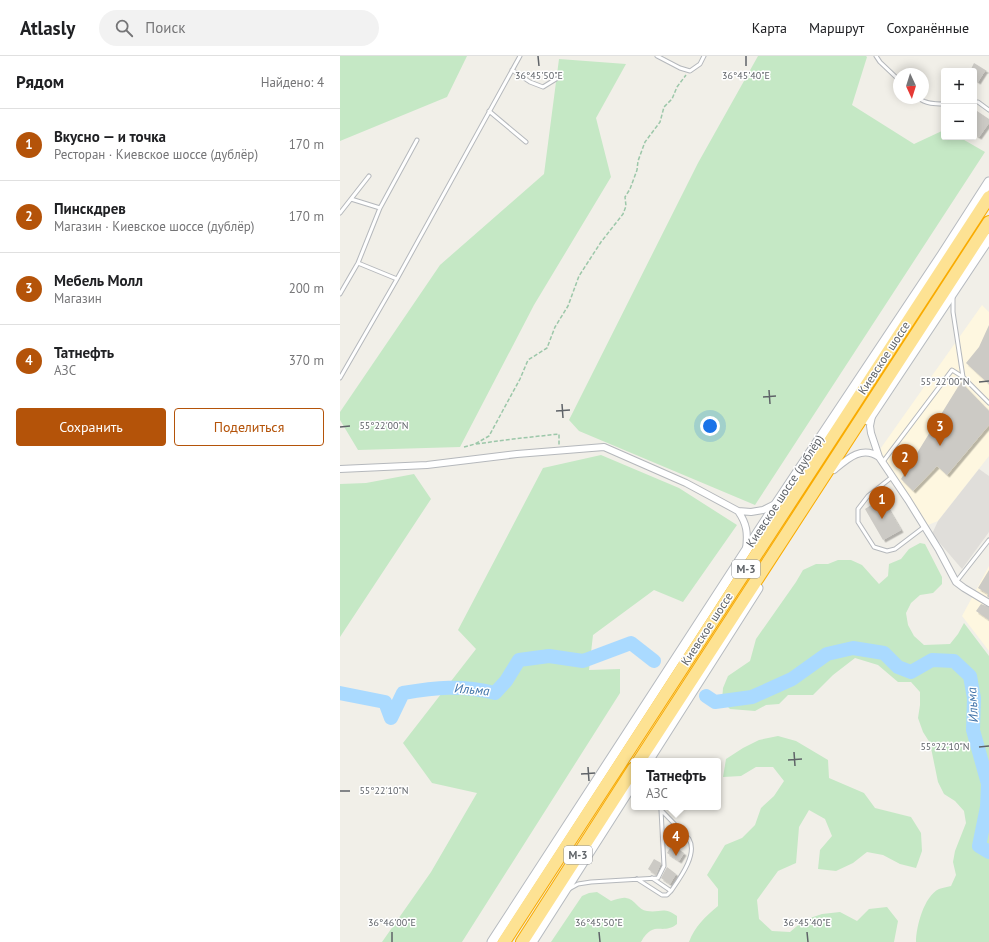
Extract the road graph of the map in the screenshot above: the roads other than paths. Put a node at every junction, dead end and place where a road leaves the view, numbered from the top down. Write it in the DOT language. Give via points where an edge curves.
graph roads {
  1 [pos="520,56"];
  2 [pos="657,56"];
  3 [pos="704,56"];
  4 [pos="876,56"];
  5 [pos="512,70"];
  6 [pos="893,74"];
  7 [pos="556,80"];
  8 [pos="929,102"];
  9 [pos="977,102"];
  10 [pos="941,104"];
  11 [pos="989,110"];
  12 [pos="489,111"];
  13 [pos="417,140"];
  14 [pos="526,142"];
  15 [pos="369,176"];
  16 [pos="989,182"];
  17 [pos="989,197"];
  18 [pos="351,199"];
  19 [pos="380,208"];
  20 [pos="340,213"];
  21 [pos="989,222"];
  22 [pos="989,238"];
  23 [pos="358,263"];
  24 [pos="397,279"];
  25 [pos="953,292"];
  26 [pos="340,294"];
  27 [pos="963,377"];
  28 [pos="340,378"];
  29 [pos="989,403"];
  30 [pos="872,412"];
  31 [pos="880,460"];
  32 [pos="833,465"];
  33 [pos="340,469"];
  34 [pos="892,477"];
  35 [pos="777,502"];
  36 [pos="738,511"];
  37 [pos="924,527"];
  38 [pos="989,540"];
  39 [pos="746,550"];
  40 [pos="956,582"];
  41 [pos="989,602"];
  42 [pos="647,758"];
  43 [pos="647,758"];
  44 [pos="631,773"];
  45 [pos="631,787"];
  46 [pos="660,810"];
  47 [pos="662,810"];
  48 [pos="652,878"];
  49 [pos="637,879"];
  50 [pos="671,891"];
  51 [pos="564,892"];
  52 [pos="492,942"];
  53 [pos="504,942"];
  54 [pos="522,942"];
  55 [pos="532,942"];
  1 -- 5 [label="lane"];
  2 -- 3 [label="lane" via="690,71 700,64"];
  4 -- 6 [label="lane"];
  5 -- 7 [label="lane" via="543,87"];
  5 -- 12 [label="lane"];
  8 -- 10 [label="lane"];
  9 -- 11 [label="lane"];
  12 -- 14 [label="lane"];
  12 -- 24 [label="lane"];
  13 -- 19 [label="lane"];
  15 -- 18 [label="lane"];
  16 -- 35 [label="main road, Киевское шоссе (дублёр)"];
  17 -- 53 [label="highway, Киевское шоссе / М-3"];
  18 -- 19 [label="lane"];
  18 -- 20 [label="lane"];
  19 -- 23 [label="lane"];
  21 -- 32 [label="highway, Киевское шоссе / М-3"];
  22 -- 25 [label="main road"];
  23 -- 24 [label="lane"];
  23 -- 26 [label="lane"];
  24 -- 28 [label="lane"];
  25 -- 27 [label="lane" via="953,312"];
  25 -- 30 [label="main road"];
  27 -- 29 [label="lane"];
  27 -- 31 [label="lane" via="952,370"];
  30 -- 31 [label="street" via="871,433"];
  30 -- 32 [label="main road"];
  31 -- 32 [label="street" via="874,453 862,452"];
  31 -- 34 [label="street"];
  32 -- 42 [label="main road" via="803,519"];
  32 -- 43 [label="highway, Киевское шоссе / М-3"];
  33 -- 36 [label="street" via="427,465 604,447 686,483"];
  34 -- 37 [label="street"];
  34 -- 37 [label="lane" via="868,496 858,509 858,522 874,547 886,551 895,549"];
  35 -- 36 [label="street" via="763,510"];
  35 -- 39 [label="main road, Киевское шоссе (дублёр)"];
  36 -- 39 [label="street" via="745,521 748,536"];
  37 -- 40 [label="street"];
  38 -- 40 [label="lane"];
  39 -- 52 [label="main road, Киевское шоссе (дублёр)"];
  40 -- 41 [label="street"];
  44 -- 54 [label="highway, М-3"];
  45 -- 51 [label="main road"];
  46 -- 48 [label="lane" via="664,866 658,878"];
  47 -- 50 [label="lane" via="687,836 691,844 685,870"];
  48 -- 49 [label="lane"];
  48 -- 50 [label="lane"];
  49 -- 50 [label="lane" via="662,895 667,895"];
  49 -- 51 [label="lane" via="578,884"];
  51 -- 55 [label="main road"];
}
